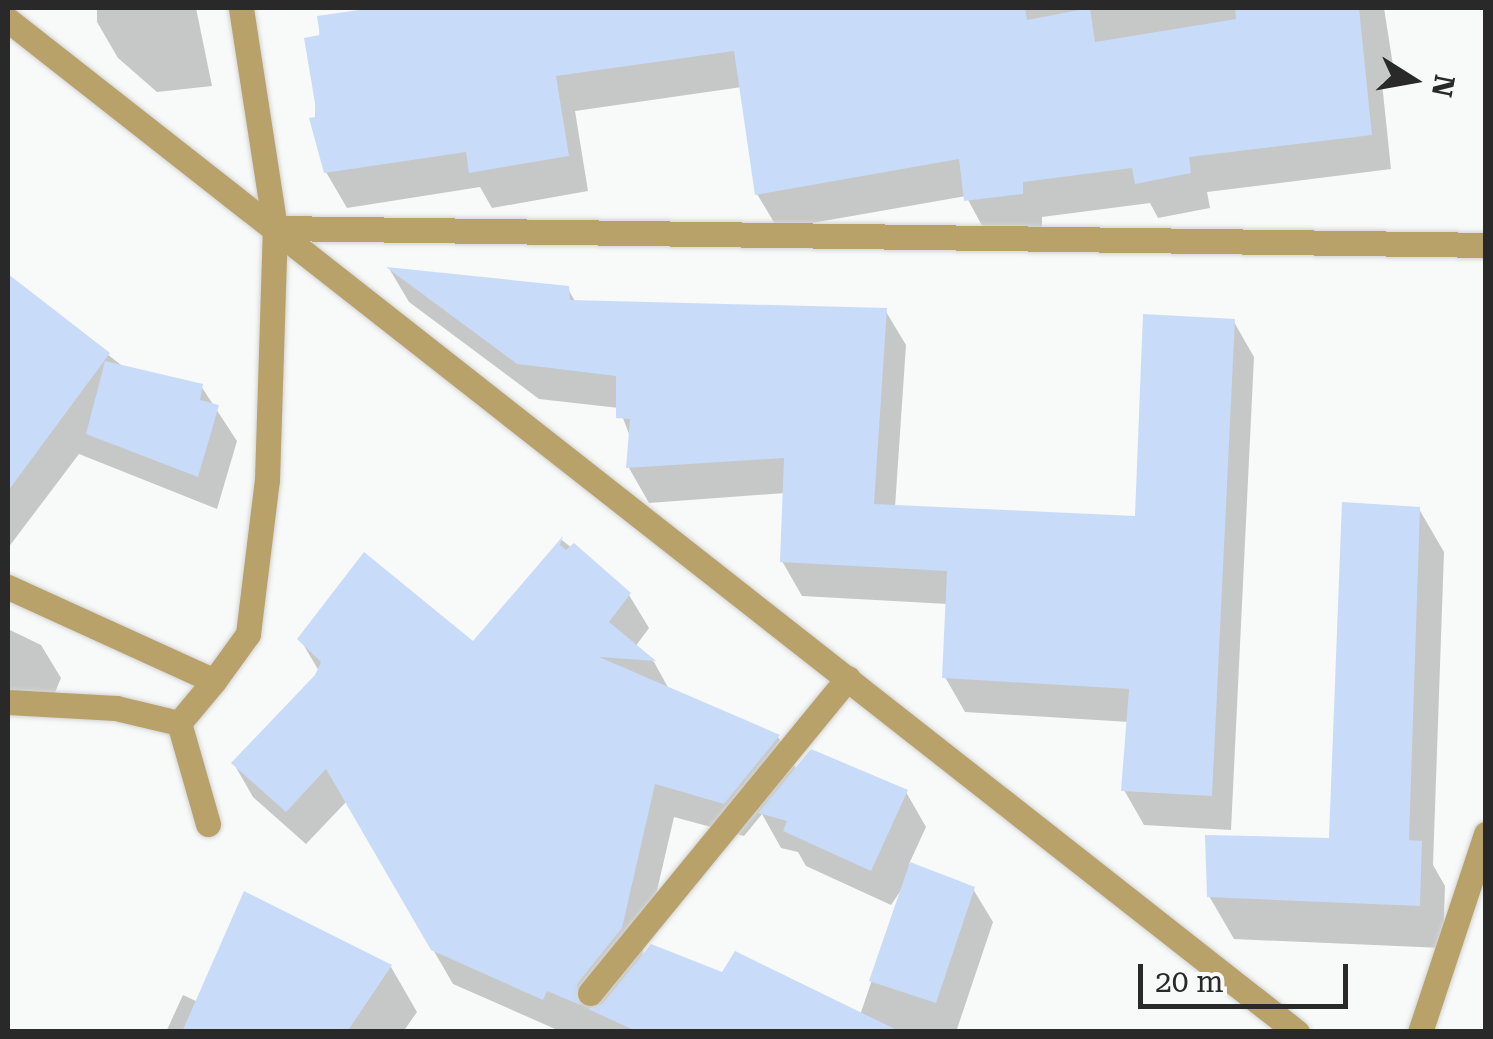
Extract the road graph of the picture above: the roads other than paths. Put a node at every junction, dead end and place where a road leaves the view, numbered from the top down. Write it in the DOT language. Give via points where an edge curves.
graph roads {
  1 [pos="242,8"];
  2 [pos="8,20"];
  3 [pos="274,228"];
  4 [pos="1486,245"];
  5 [pos="8,587"];
  6 [pos="848,678"];
  7 [pos="214,680"];
  8 [pos="8,702"];
  9 [pos="180,723"];
  10 [pos="208,824"];
  11 [pos="1486,834"];
  12 [pos="590,993"];
  13 [pos="1297,1032"];
  14 [pos="1420,1032"];
  1 -- 3 [label="street"];
  2 -- 3 [label="street"];
  3 -- 4 [label="street"];
  3 -- 6 [label="street"];
  3 -- 7 [label="street" via="267,480 248,634"];
  5 -- 7 [label="street"];
  6 -- 12 [label="street"];
  6 -- 13 [label="street"];
  7 -- 9 [label="street"];
  8 -- 9 [label="street" via="116,708"];
  9 -- 10 [label="street"];
  11 -- 14 [label="street"];
}
